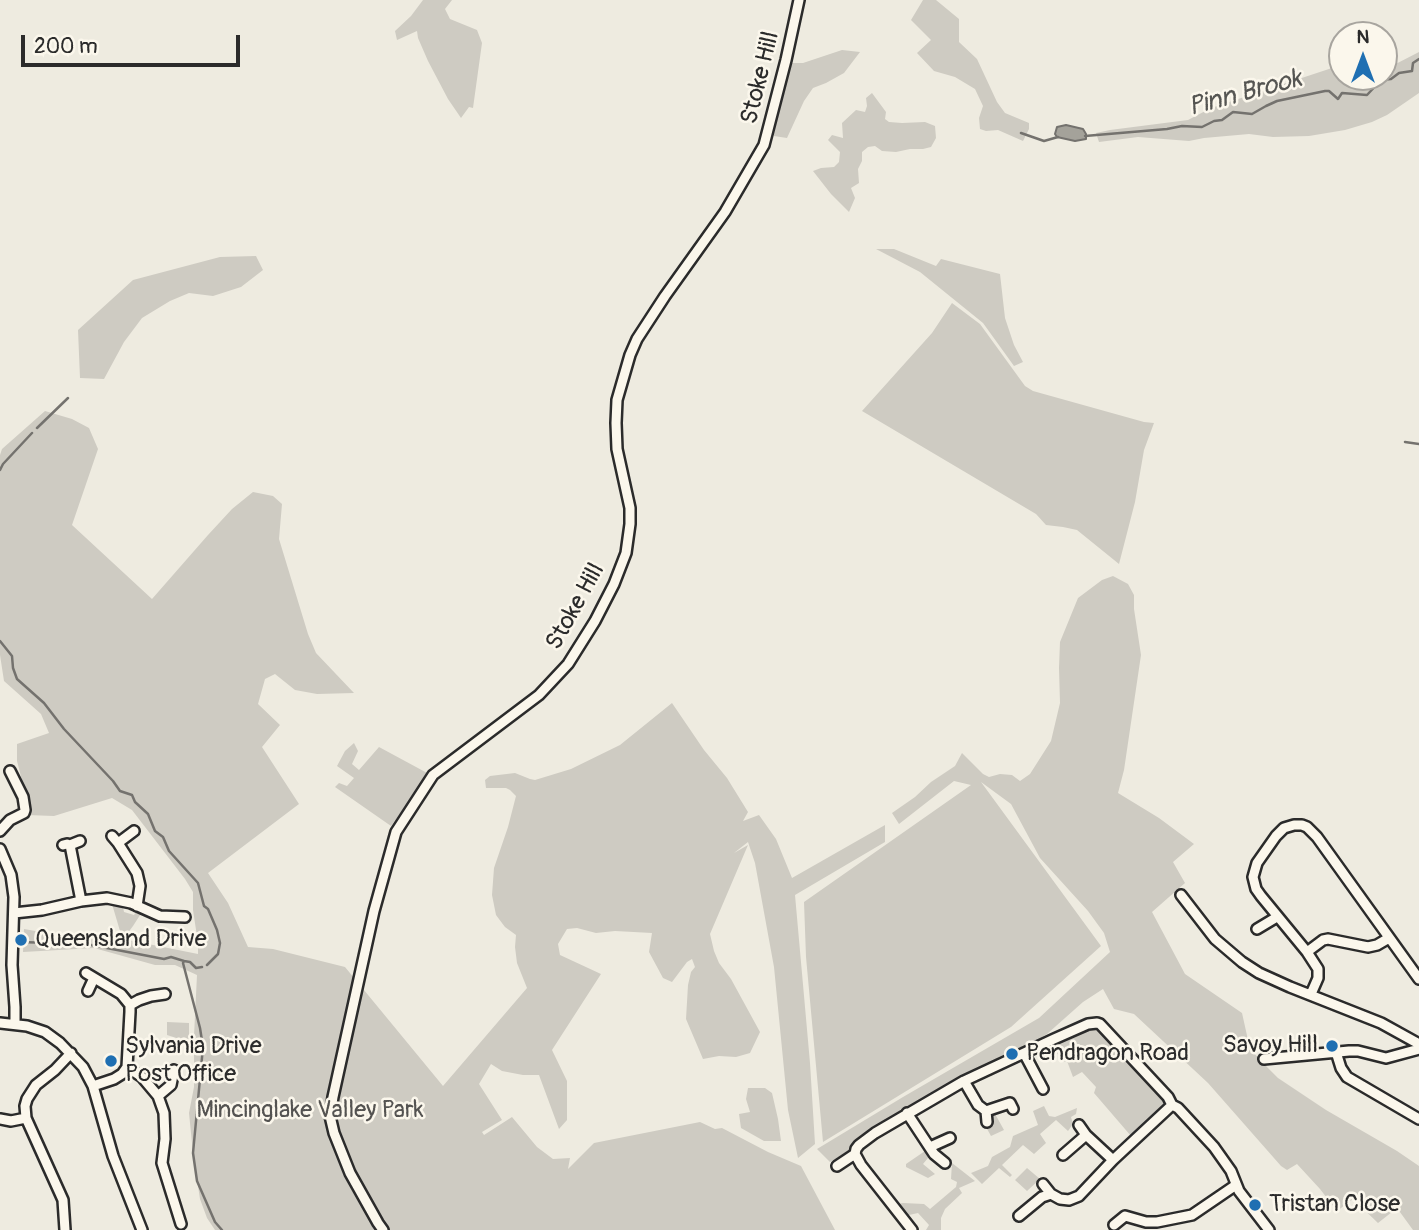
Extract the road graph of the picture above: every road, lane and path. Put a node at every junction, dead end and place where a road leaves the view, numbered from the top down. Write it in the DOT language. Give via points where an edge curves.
graph roads {
  1 [pos="799,0"];
  2 [pos="10,771"];
  3 [pos="0,831"];
  4 [pos="134,831"];
  5 [pos="80,841"];
  6 [pos="0,849"];
  7 [pos="13,887"];
  8 [pos="0,888"];
  9 [pos="1181,895"];
  10 [pos="81,901"];
  11 [pos="137,906"];
  12 [pos="14,913"];
  13 [pos="185,917"];
  14 [pos="1278,917"];
  15 [pos="1257,929"];
  16 [pos="1389,938"];
  17 [pos="1307,952"];
  18 [pos="1419,979"];
  19 [pos="88,990"];
  20 [pos="1311,994"];
  21 [pos="162,998"];
  22 [pos="130,1005"];
  23 [pos="0,1023"];
  24 [pos="15,1024"];
  25 [pos="1402,1035"];
  26 [pos="1419,1046"];
  27 [pos="1336,1052"];
  28 [pos="1024,1053"];
  29 [pos="71,1054"];
  30 [pos="1396,1056"];
  31 [pos="1264,1059"];
  32 [pos="127,1067"];
  33 [pos="174,1070"];
  34 [pos="964,1081"];
  35 [pos="93,1086"];
  36 [pos="1043,1089"];
  37 [pos="158,1096"];
  38 [pos="1172,1105"];
  39 [pos="1013,1109"];
  40 [pos="986,1111"];
  41 [pos="907,1113"];
  42 [pos="26,1118"];
  43 [pos="0,1119"];
  44 [pos="1419,1119"];
  45 [pos="987,1122"];
  46 [pos="1079,1125"];
  47 [pos="1086,1135"];
  48 [pos="950,1138"];
  49 [pos="930,1147"];
  50 [pos="855,1154"];
  51 [pos="1063,1155"];
  52 [pos="1113,1160"];
  53 [pos="944,1163"];
  54 [pos="837,1166"];
  55 [pos="1043,1184"];
  56 [pos="1236,1185"];
  57 [pos="1051,1194"];
  58 [pos="1019,1216"];
  59 [pos="181,1224"];
  60 [pos="1114,1225"];
  61 [pos="62,1229"];
  62 [pos="142,1230"];
  63 [pos="383,1230"];
  64 [pos="912,1230"];
  65 [pos="1269,1230"];
  1 -- 63 [label="street, Stoke Hill" via="764,145 726,212 637,339 624,373 617,400 616,440 630,524 626,553 614,584 568,664 539,695 433,775 396,832 374,911 330,1116 350,1173"];
  2 -- 3 [label="street" via="25,810"];
  4 -- 11 [label="street" via="115,839 137,873"];
  5 -- 10 [label="street" via="66,845"];
  6 -- 7 [label="street"];
  7 -- 8 [label="street"];
  7 -- 12 [label="street"];
  9 -- 20 [label="street" via="1215,939 1242,962"];
  10 -- 11 [label="street" via="107,898"];
  10 -- 12 [label="street"];
  11 -- 13 [label="street" via="160,916"];
  12 -- 24 [label="street"];
  14 -- 15 [label="street"];
  14 -- 16 [label="street" via="1256,889 1253,873 1284,828 1302,825 1317,837"];
  14 -- 17 [label="street"];
  16 -- 17 [label="street" via="1368,947 1328,939"];
  16 -- 18 [label="street"];
  17 -- 20 [label="street" via="1319,972"];
  19 -- 22 [label="street" via="90,976 121,994"];
  20 -- 25 [label="street"];
  21 -- 22 [label="street"];
  22 -- 32 [label="street"];
  23 -- 24 [label="street"];
  24 -- 29 [label="street" via="45,1032"];
  25 -- 26 [label="street"];
  25 -- 30 [label="street"];
  26 -- 30 [label="street"];
  27 -- 30 [label="street"];
  27 -- 31 [label="street" via="1279,1062"];
  27 -- 44 [label="street" via="1347,1077"];
  28 -- 34 [label="street"];
  28 -- 36 [label="street"];
  28 -- 38 [label="street" via="1088,1024 1100,1024"];
  29 -- 35 [label="street"];
  29 -- 42 [label="street" via="31,1092"];
  32 -- 35 [label="street" via="114,1079"];
  32 -- 37 [label="street"];
  33 -- 37 [label="street" via="171,1085"];
  34 -- 40 [label="street"];
  34 -- 41 [label="street"];
  35 -- 62 [label="street" via="113,1156"];
  37 -- 59 [label="street" via="164,1113 162,1163"];
  38 -- 52 [label="street"];
  38 -- 56 [label="street" via="1214,1147"];
  39 -- 40 [label="street" via="1010,1103"];
  40 -- 45 [label="street"];
  41 -- 49 [label="street"];
  41 -- 50 [label="street" via="859,1145"];
  42 -- 43 [label="street"];
  42 -- 61 [label="street" via="63,1200"];
  46 -- 47 [label="street"];
  47 -- 51 [label="street"];
  47 -- 52 [label="street"];
  48 -- 49 [label="street"];
  49 -- 53 [label="street"];
  50 -- 54 [label="street"];
  50 -- 64 [label="street"];
  52 -- 57 [label="street" via="1079,1196 1069,1200"];
  55 -- 57 [label="street"];
  56 -- 60 [label="street" via="1192,1215 1157,1222 1125,1216"];
  56 -- 65 [label="street"];
  57 -- 58 [label="street"];
}
